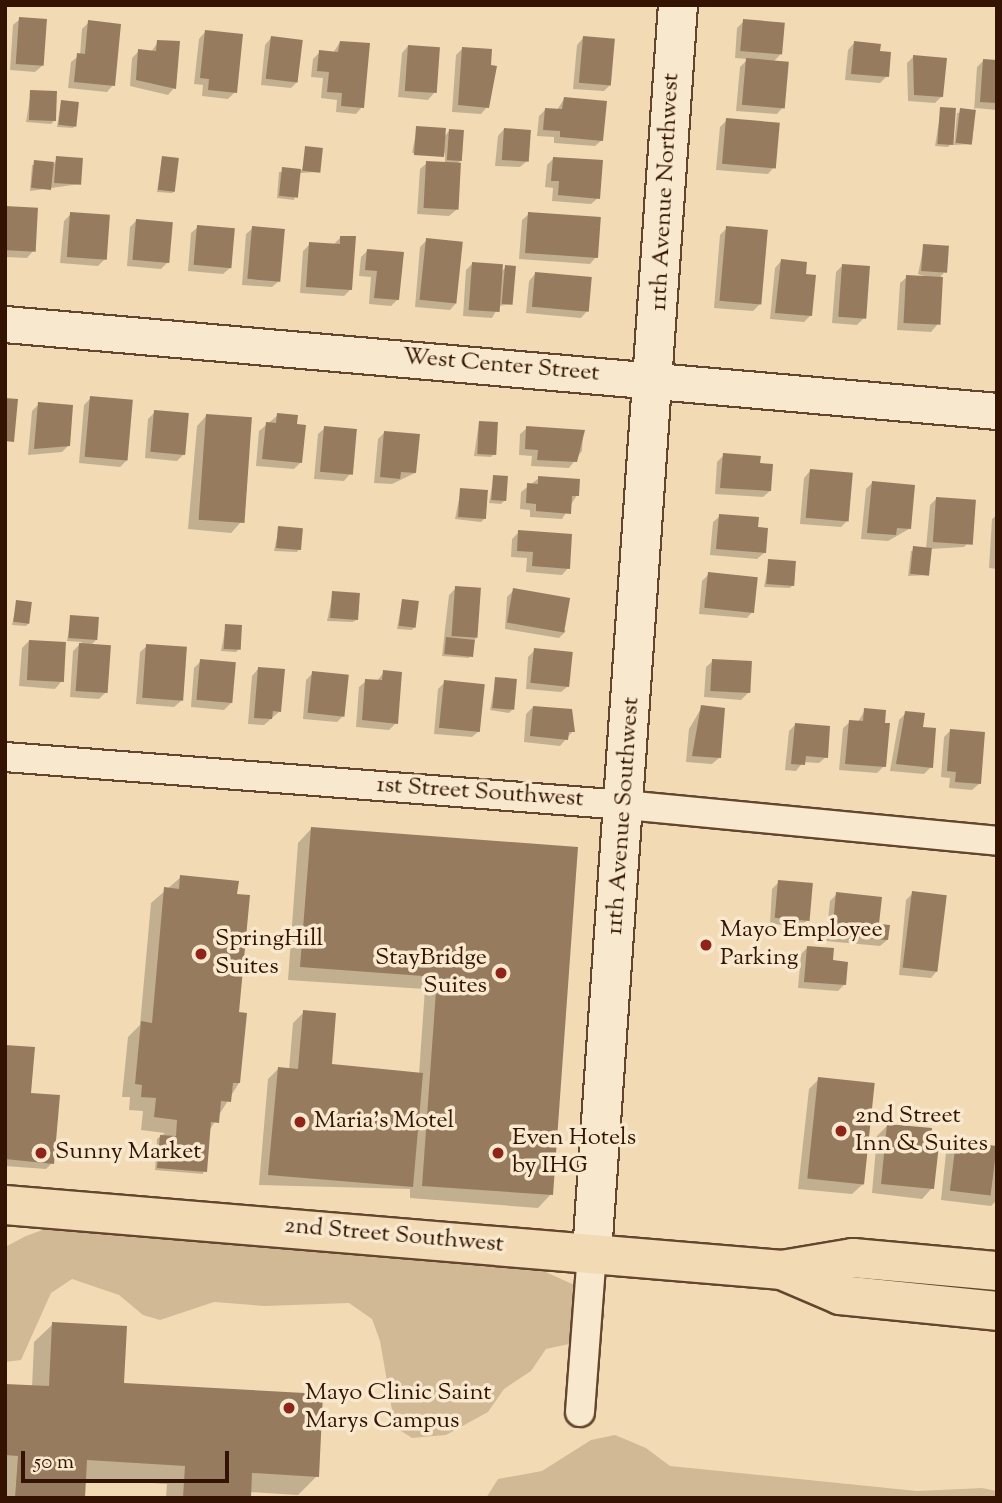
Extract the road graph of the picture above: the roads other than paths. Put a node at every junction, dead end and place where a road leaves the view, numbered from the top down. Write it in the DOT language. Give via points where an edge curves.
graph roads {
  1 [pos="678,5"];
  2 [pos="5,324"];
  3 [pos="655,379"];
  4 [pos="997,411"];
  5 [pos="5,757"];
  6 [pos="625,805"];
  7 [pos="997,841"];
  8 [pos="5,1205"];
  9 [pos="592,1253"];
  10 [pos="782,1270"];
  11 [pos="997,1271"];
  12 [pos="997,1311"];
  13 [pos="580,1412"];
  1 -- 3 [label="main road, 11th Avenue Northwest"];
  2 -- 3 [label="street, West Center Street"];
  3 -- 4 [label="street, West Center Street"];
  3 -- 6 [label="main road, 11th Avenue Southwest"];
  5 -- 6 [label="street, 1st Street Southwest"];
  6 -- 7 [label="street, 1st Street Southwest"];
  6 -- 9 [label="main road, 11th Avenue Southwest"];
  8 -- 9 [label="main road, 2nd Street Southwest"];
  9 -- 10 [label="main road, 2nd Street Southwest"];
  9 -- 13 [label="street"];
  10 -- 11 [label="main road, 2nd Street Southwest" via="853,1258"];
  10 -- 12 [label="main road, 2nd Street Southwest" via="840,1295"];
}
